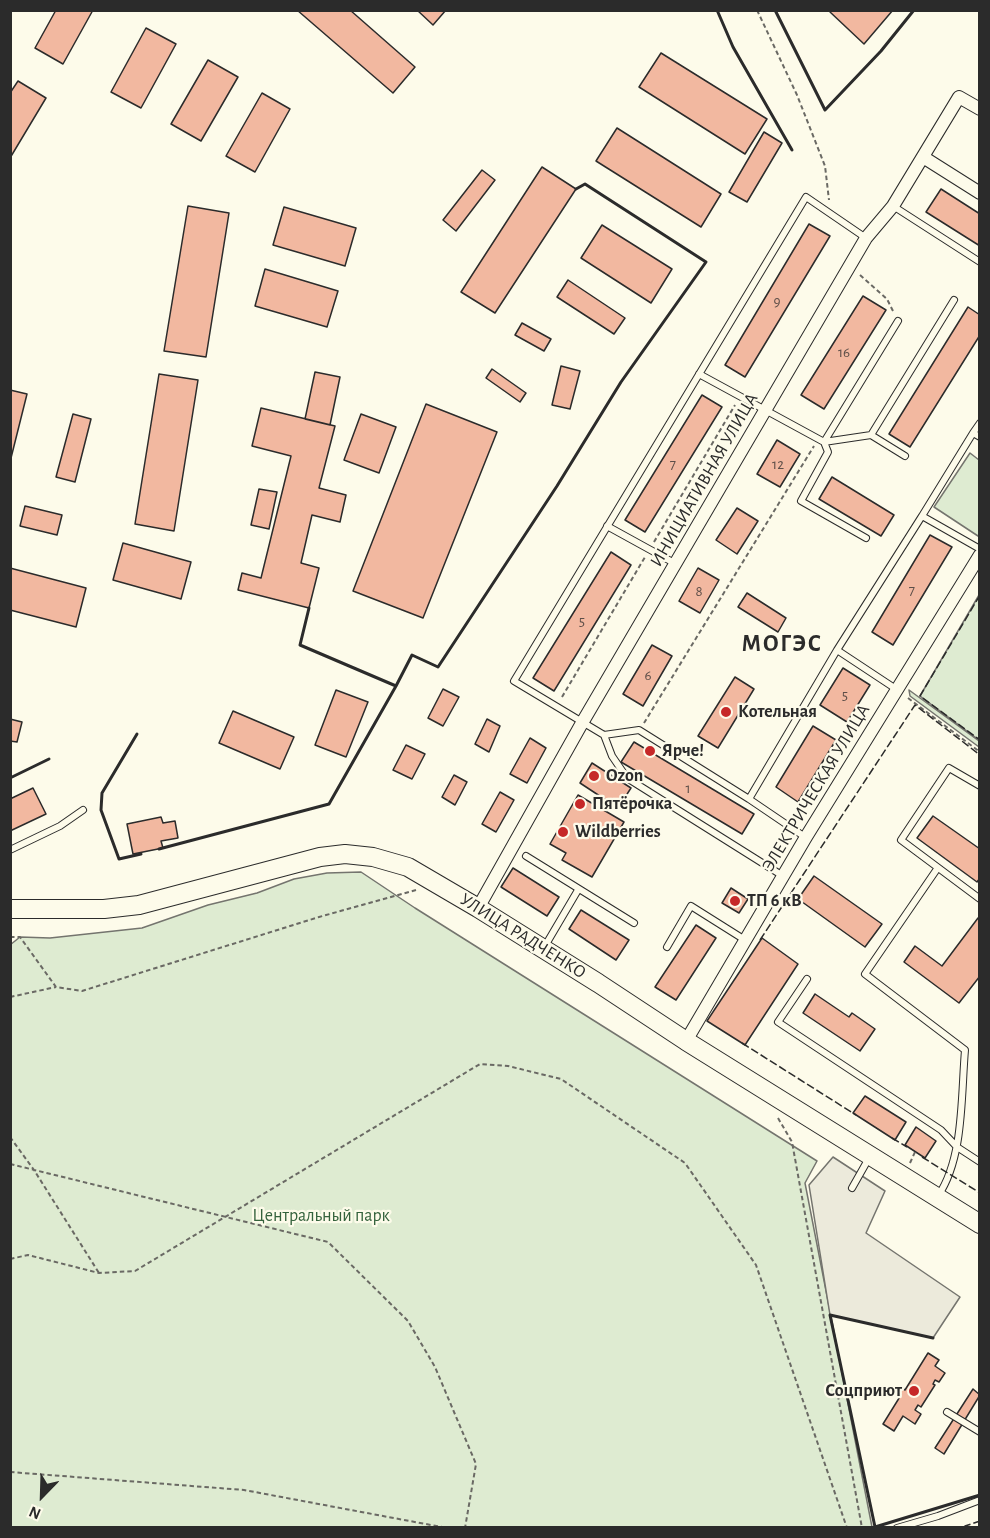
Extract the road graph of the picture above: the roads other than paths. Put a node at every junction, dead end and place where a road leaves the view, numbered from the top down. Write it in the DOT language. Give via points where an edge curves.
graph roads {
  1 [pos="980,109"];
  2 [pos="923,157"];
  3 [pos="980,193"];
  4 [pos="893,206"];
  5 [pos="866,238"];
  6 [pos="980,262"];
  7 [pos="954,300"];
  8 [pos="898,321"];
  9 [pos="699,374"];
  10 [pos="765,410"];
  11 [pos="980,423"];
  12 [pos="973,433"];
  13 [pos="871,435"];
  14 [pos="980,437"];
  15 [pos="821,441"];
  16 [pos="905,456"];
  17 [pos="922,516"];
  18 [pos="607,525"];
  19 [pos="866,538"];
  20 [pos="980,549"];
  21 [pos="980,555"];
  22 [pos="676,564"];
  23 [pos="837,650"];
  24 [pos="896,689"];
  25 [pos="582,723"];
  26 [pos="604,735"];
  27 [pos="980,786"];
  28 [pos="749,799"];
  29 [pos="82,810"];
  30 [pos="806,837"];
  31 [pos="10,850"];
  32 [pos="526,856"];
  33 [pos="937,869"];
  34 [pos="783,876"];
  35 [pos="578,890"];
  36 [pos="980,899"];
  37 [pos="478,908"];
  38 [pos="10,909"];
  39 [pos="634,923"];
  40 [pos="746,940"];
  41 [pos="667,947"];
  42 [pos="543,949"];
  43 [pos="807,979"];
  44 [pos="686,1041"];
  45 [pos="957,1147"];
  46 [pos="870,1155"];
  47 [pos="980,1162"];
  48 [pos="852,1188"];
  49 [pos="938,1196"];
  50 [pos="980,1224"];
  51 [pos="947,1412"];
  52 [pos="980,1432"];
  53 [pos="980,1500"];
  54 [pos="897,1527"];
  1 -- 2 [label="street, ИНИЦИАТИВНАЯ УЛИЦА" via="959,97"];
  2 -- 3 [label="street"];
  2 -- 4 [label="street, ИНИЦИАТИВНАЯ УЛИЦА"];
  4 -- 5 [label="street, ИНИЦИАТИВНАЯ УЛИЦА"];
  4 -- 6 [label="lane"];
  5 -- 9 [label="lane" via="806,197"];
  5 -- 10 [label="street, ИНИЦИАТИВНАЯ УЛИЦА"];
  7 -- 13 [label="lane"];
  8 -- 15 [label="lane"];
  9 -- 10 [label="lane"];
  9 -- 18 [label="lane"];
  10 -- 15 [label="lane"];
  10 -- 22 [label="street, ИНИЦИАТИВНАЯ УЛИЦА"];
  11 -- 12 [label="lane"];
  12 -- 14 [label="lane"];
  12 -- 17 [label="lane"];
  13 -- 15 [label="lane"];
  13 -- 16 [label="lane"];
  15 -- 19 [label="lane" via="828,452 801,501"];
  17 -- 20 [label="lane"];
  17 -- 23 [label="lane"];
  18 -- 22 [label="lane"];
  18 -- 25 [label="lane" via="514,681"];
  21 -- 24 [label="street, ЭЛЕКТРИЧЕСКАЯ УЛИЦА"];
  22 -- 25 [label="street, ИНИЦИАТИВНАЯ УЛИЦА"];
  23 -- 24 [label="lane"];
  23 -- 28 [label="lane"];
  24 -- 30 [label="street, ЭЛЕКТРИЧЕСКАЯ УЛИЦА"];
  25 -- 26 [label="lane"];
  25 -- 37 [label="street, ИНИЦИАТИВНАЯ УЛИЦА"];
  26 -- 28 [label="lane" via="639,730"];
  26 -- 34 [label="lane" via="627,778"];
  27 -- 33 [label="lane" via="949,768 901,840"];
  28 -- 30 [label="lane"];
  29 -- 31 [label="lane" via="60,826"];
  30 -- 34 [label="street, ЭЛЕКТРИЧЕСКАЯ УЛИЦА"];
  32 -- 35 [label="lane"];
  33 -- 36 [label="lane"];
  33 -- 45 [label="lane" via="865,974 965,1050"];
  34 -- 40 [label="street, ЭЛЕКТРИЧЕСКАЯ УЛИЦА"];
  35 -- 39 [label="lane"];
  35 -- 42 [label="lane"];
  37 -- 38 [label="street, УЛИЦА РАДЧЕНКО" via="408,867 345,854 320,857 139,905"];
  37 -- 42 [label="street, УЛИЦА РАДЧЕНКО"];
  40 -- 41 [label="lane" via="691,906"];
  40 -- 44 [label="street, ЭЛЕКТРИЧЕСКАЯ УЛИЦА"];
  42 -- 44 [label="street, УЛИЦА РАДЧЕНКО"];
  43 -- 45 [label="lane" via="778,1022 941,1130"];
  44 -- 46 [label="street, УЛИЦА РАДЧЕНКО"];
  45 -- 47 [label="lane"];
  45 -- 49 [label="lane" via="950,1174"];
  46 -- 48 [label="lane"];
  46 -- 49 [label="street, УЛИЦА РАДЧЕНКО"];
  49 -- 50 [label="street, УЛИЦА РАДЧЕНКО"];
  51 -- 52 [label="lane"];
  53 -- 54 [label="lane"];
}
